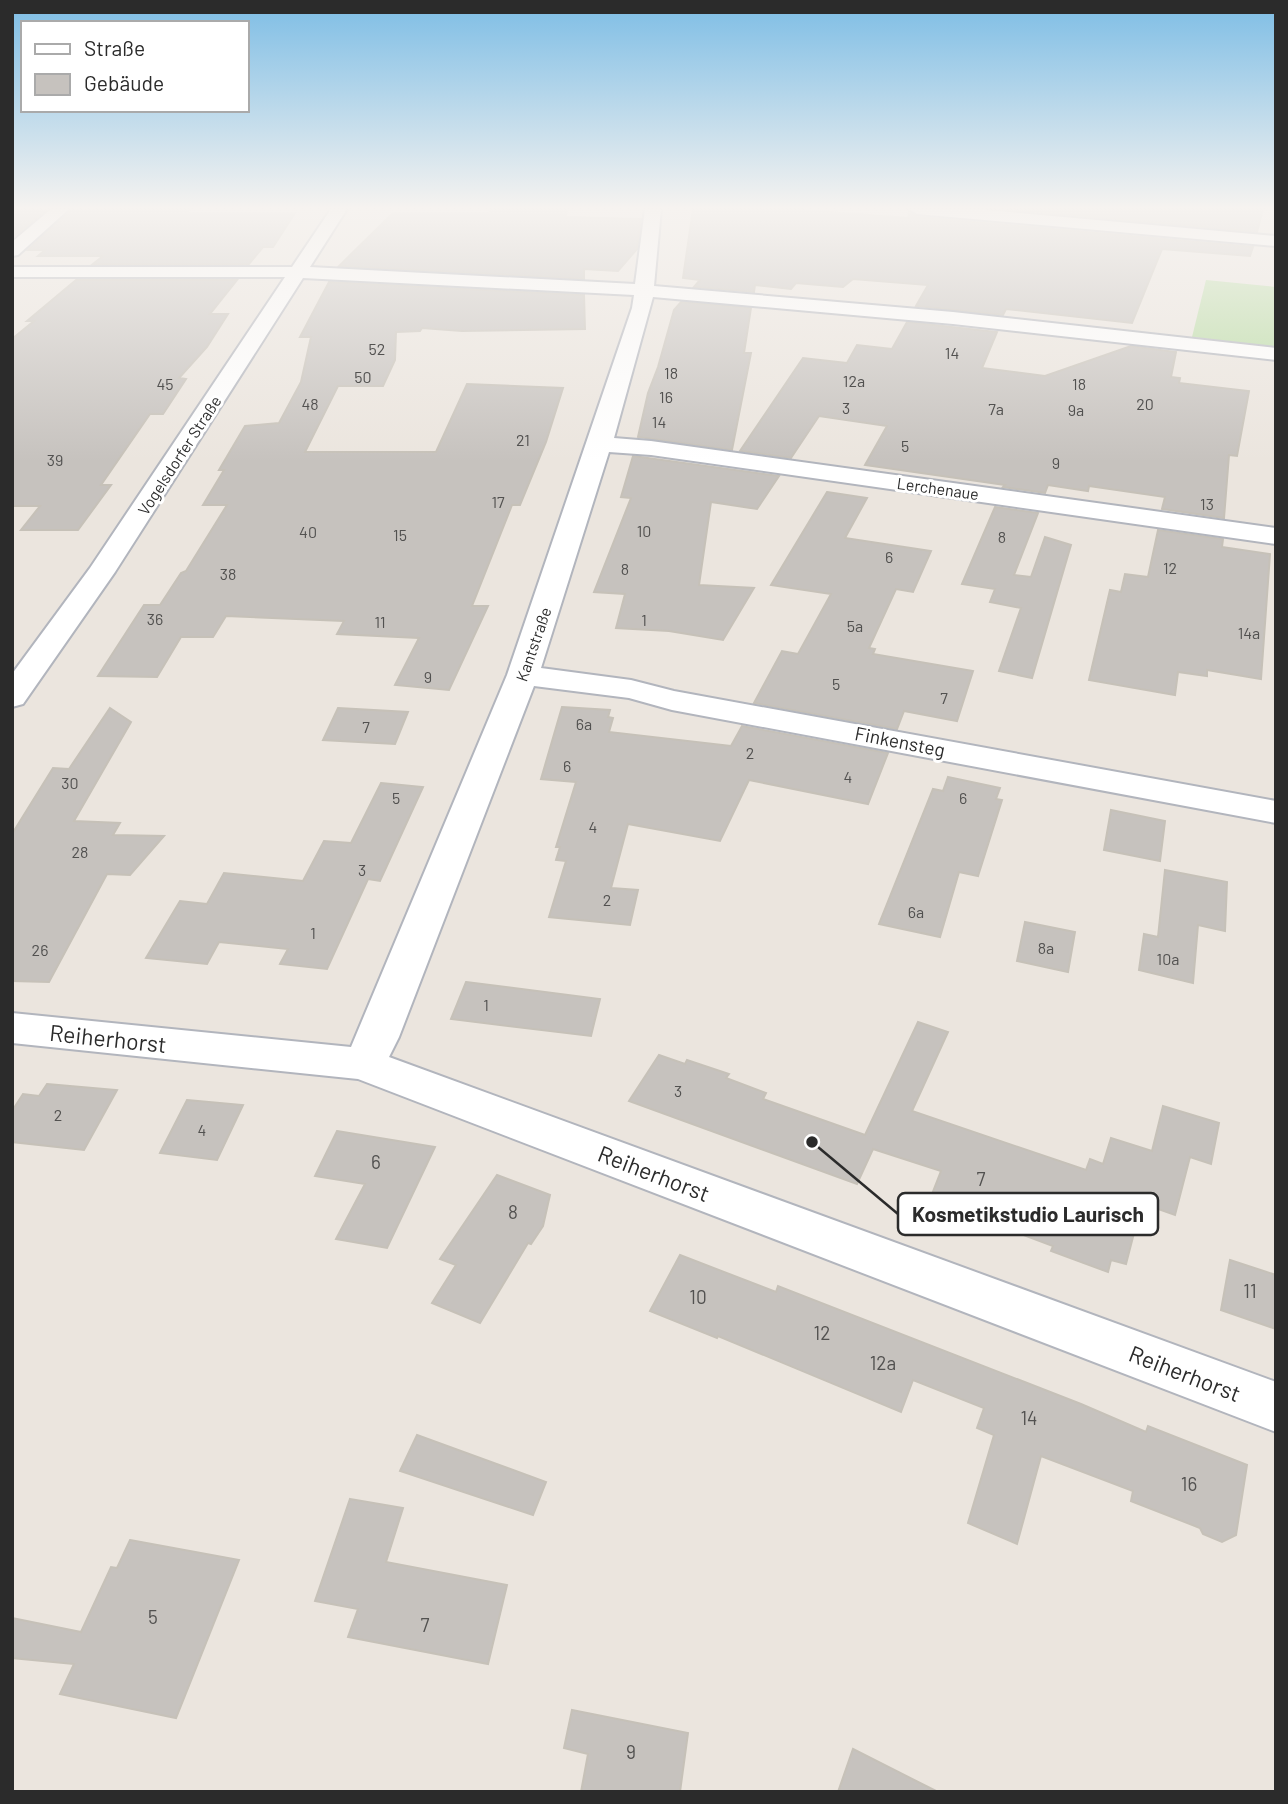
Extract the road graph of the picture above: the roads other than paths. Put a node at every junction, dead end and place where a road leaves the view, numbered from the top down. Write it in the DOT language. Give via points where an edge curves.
graph roads {
  1 [pos="285,293"];
  2 [pos="644,293"];
  3 [pos="673,293"];
  4 [pos="1276,354"];
  5 [pos="600,444"];
  6 [pos="1276,536"];
  7 [pos="523,675"];
  8 [pos="12,697"];
  9 [pos="1276,812"];
  10 [pos="12,1028"];
  11 [pos="363,1064"];
  12 [pos="1276,1407"];
  1 -- 8 [label="street, Vogelsdorfer Straße" via="101,572"];
  2 -- 5 [label="street, Kantstraße"];
  3 -- 4 [label="street" via="853,307"];
  5 -- 6 [label="street, Lerchenaue"];
  5 -- 7 [label="street, Kantstraße"];
  7 -- 9 [label="street, Finkensteg" via="631,689"];
  7 -- 11 [label="street, Kantstraße" via="378,1037"];
  10 -- 11 [label="street, Reiherhorst"];
  11 -- 12 [label="street, Reiherhorst"];
}
